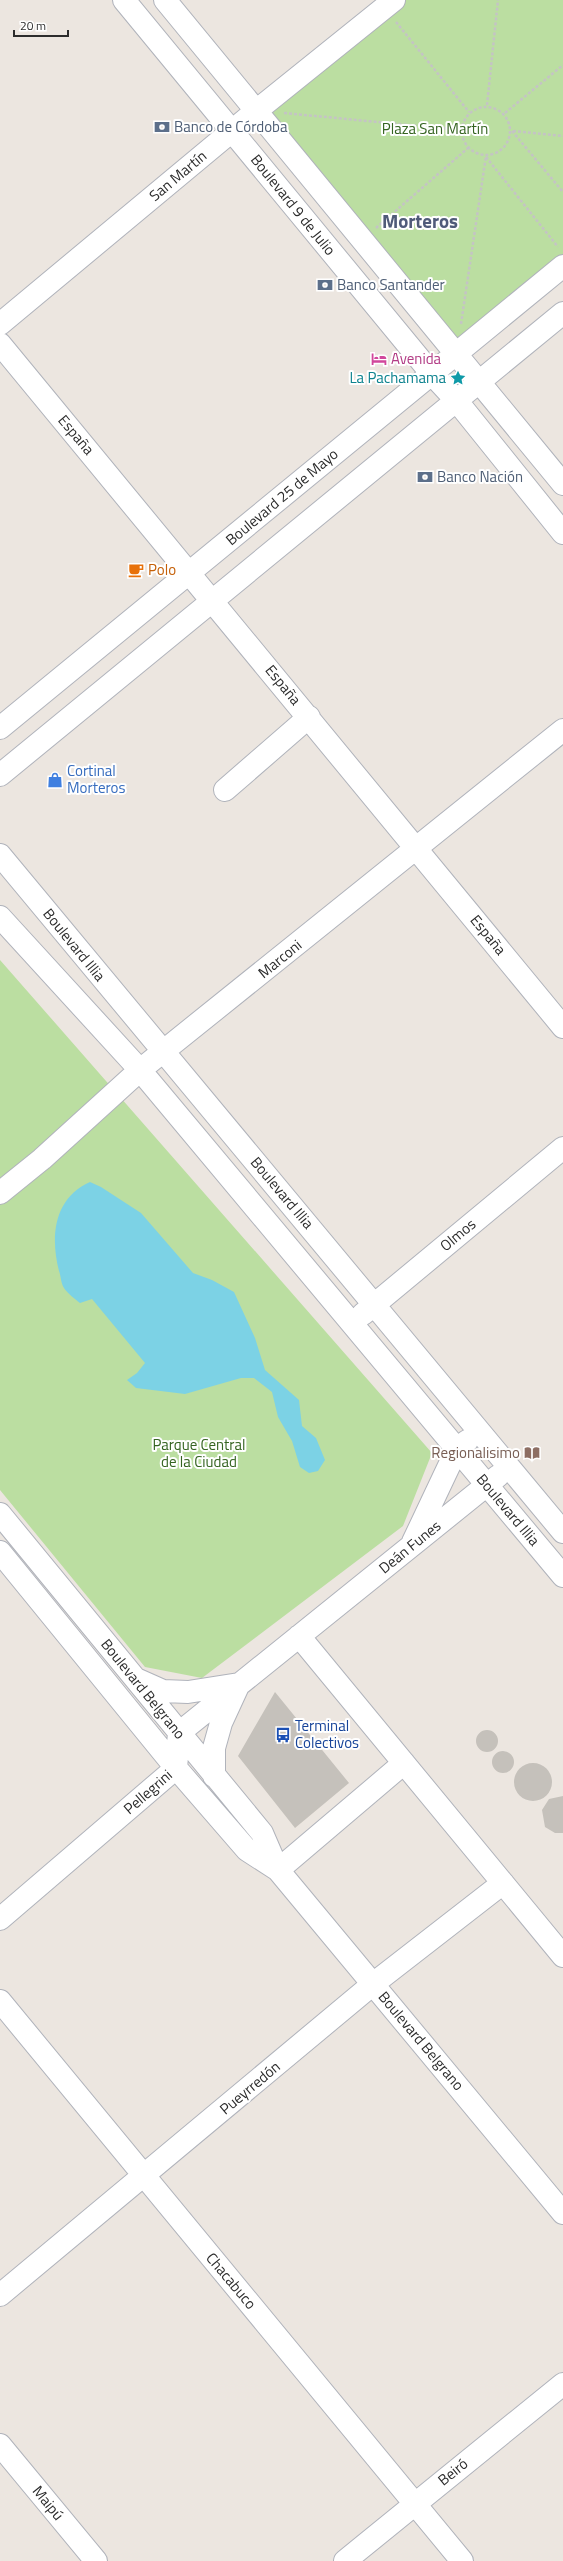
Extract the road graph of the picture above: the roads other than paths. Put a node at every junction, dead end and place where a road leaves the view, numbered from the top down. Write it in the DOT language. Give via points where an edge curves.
graph roads {
  1 [pos="124,0"];
  2 [pos="165,0"];
  3 [pos="389,4"];
  4 [pos="256,111"];
  5 [pos="232,131"];
  6 [pos="561,257"];
  7 [pos="563,313"];
  8 [pos="0,324"];
  9 [pos="0,344"];
  10 [pos="456,354"];
  11 [pos="432,374"];
  12 [pos="479,382"];
  13 [pos="456,400"];
  14 [pos="563,484"];
  15 [pos="563,533"];
  16 [pos="191,573"];
  17 [pos="214,601"];
  18 [pos="309,717"];
  19 [pos="0,728"];
  20 [pos="563,730"];
  21 [pos="0,775"];
  22 [pos="225,790"];
  23 [pos="417,848"];
  24 [pos="0,855"];
  25 [pos="0,917"];
  26 [pos="563,1028"];
  27 [pos="163,1053"];
  28 [pos="140,1070"];
  29 [pos="563,1148"];
  30 [pos="0,1193"];
  31 [pos="374,1304"];
  32 [pos="352,1322"];
  33 [pos="478,1432"];
  34 [pos="457,1449"];
  35 [pos="508,1468"];
  36 [pos="487,1485"];
  37 [pos="3,1523"];
  38 [pos="563,1532"];
  39 [pos="411,1547"];
  40 [pos="0,1552"];
  41 [pos="562,1572"];
  42 [pos="306,1631"];
  43 [pos="134,1678"];
  44 [pos="239,1684"];
  45 [pos="179,1733"];
  46 [pos="404,1764"];
  47 [pos="176,1768"];
  48 [pos="214,1776"];
  49 [pos="278,1870"];
  50 [pos="503,1883"];
  51 [pos="0,1919"];
  52 [pos="563,1956"];
  53 [pos="374,1984"];
  54 [pos="0,2001"];
  55 [pos="145,2177"];
  56 [pos="563,2213"];
  57 [pos="0,2295"];
  58 [pos="563,2384"];
  59 [pos="0,2445"];
  60 [pos="415,2503"];
  61 [pos="96,2561"];
  62 [pos="345,2561"];
  63 [pos="462,2561"];
  1 -- 5 [label="street, Boulevard 9 de Julio"];
  2 -- 4 [label="street, Boulevard 9 de Julio"];
  3 -- 4 [label="street, San Martín"];
  4 -- 5 [label="street, San Martín"];
  4 -- 10 [label="street, Boulevard 9 de Julio"];
  5 -- 8 [label="street, San Martín"];
  5 -- 11 [label="street, Boulevard 9 de Julio"];
  6 -- 10 [label="street, Boulevard 25 de Mayo"];
  7 -- 12 [label="street"];
  9 -- 16 [label="street, España"];
  10 -- 11 [label="street, Boulevard 25 de Mayo"];
  10 -- 12 [label="street, Boulevard 9 de Julio"];
  11 -- 13 [label="street, Boulevard 9 de Julio"];
  11 -- 16 [label="street, Boulevard 25 de Mayo"];
  12 -- 13 [label="street"];
  12 -- 14 [label="street, Boulevard 9 de Julio"];
  13 -- 15 [label="street, Boulevard 9 de Julio"];
  13 -- 17 [label="street"];
  16 -- 17 [label="street, España"];
  16 -- 19 [label="street, Boulevard 25 de Mayo"];
  17 -- 18 [label="street, España"];
  17 -- 21 [label="street"];
  18 -- 22 [label="street"];
  18 -- 23 [label="street, España"];
  20 -- 23 [label="street, Marconi"];
  23 -- 26 [label="street, España"];
  23 -- 27 [label="street, Marconi"];
  24 -- 27 [label="street, Boulevard Illia"];
  25 -- 28 [label="street, Boulevard Illia"];
  27 -- 28 [label="street, Marconi"];
  27 -- 31 [label="street, Boulevard Illia"];
  28 -- 30 [label="street, Marconi" via="42,1159"];
  28 -- 32 [label="street, Boulevard Illia"];
  29 -- 31 [label="street, Olmos"];
  31 -- 32 [label="street, Olmos"];
  31 -- 33 [label="street, Boulevard Illia"];
  32 -- 34 [label="street, Boulevard Illia"];
  33 -- 34 [label="street"];
  33 -- 35 [label="street, Boulevard Illia"];
  34 -- 36 [label="street, Boulevard Illia"];
  34 -- 39 [label="street"];
  35 -- 36 [label="street, Deán Funes"];
  35 -- 38 [label="street, Boulevard Illia"];
  36 -- 39 [label="street, Deán Funes"];
  36 -- 41 [label="street, Boulevard Illia"];
  37 -- 43 [label="street, Boulevard Belgrano"];
  39 -- 42 [label="street, Deán Funes"];
  40 -- 47 [label="street, Boulevard Belgrano"];
  42 -- 44 [label="street"];
  42 -- 46 [label="street"];
  43 -- 44 [label="street" via="163,1691 182,1692"];
  43 -- 45 [label="street, Boulevard Belgrano"];
  44 -- 45 [label="street"];
  44 -- 48 [label="street" via="221,1723 214,1748"];
  45 -- 47 [label="street, Pellegrini"];
  45 -- 48 [label="street, Boulevard Belgrano"];
  46 -- 49 [label="street"];
  46 -- 50 [label="street"];
  47 -- 49 [label="street, Boulevard Belgrano" via="247,1850"];
  47 -- 51 [label="street, Pellegrini"];
  48 -- 49 [label="street, Boulevard Belgrano" via="262,1833"];
  49 -- 53 [label="street, Boulevard Belgrano"];
  50 -- 52 [label="street"];
  50 -- 53 [label="street, Pueyrredón"];
  53 -- 55 [label="street, Pueyrredón"];
  53 -- 56 [label="street, Boulevard Belgrano"];
  54 -- 55 [label="street, Chacabuco"];
  55 -- 57 [label="street, Pueyrredón"];
  55 -- 60 [label="street, Chacabuco"];
  58 -- 60 [label="street, Beiró"];
  59 -- 61 [label="street, Maipú"];
  60 -- 62 [label="street, Beiró"];
  60 -- 63 [label="street, Chacabuco"];
}
